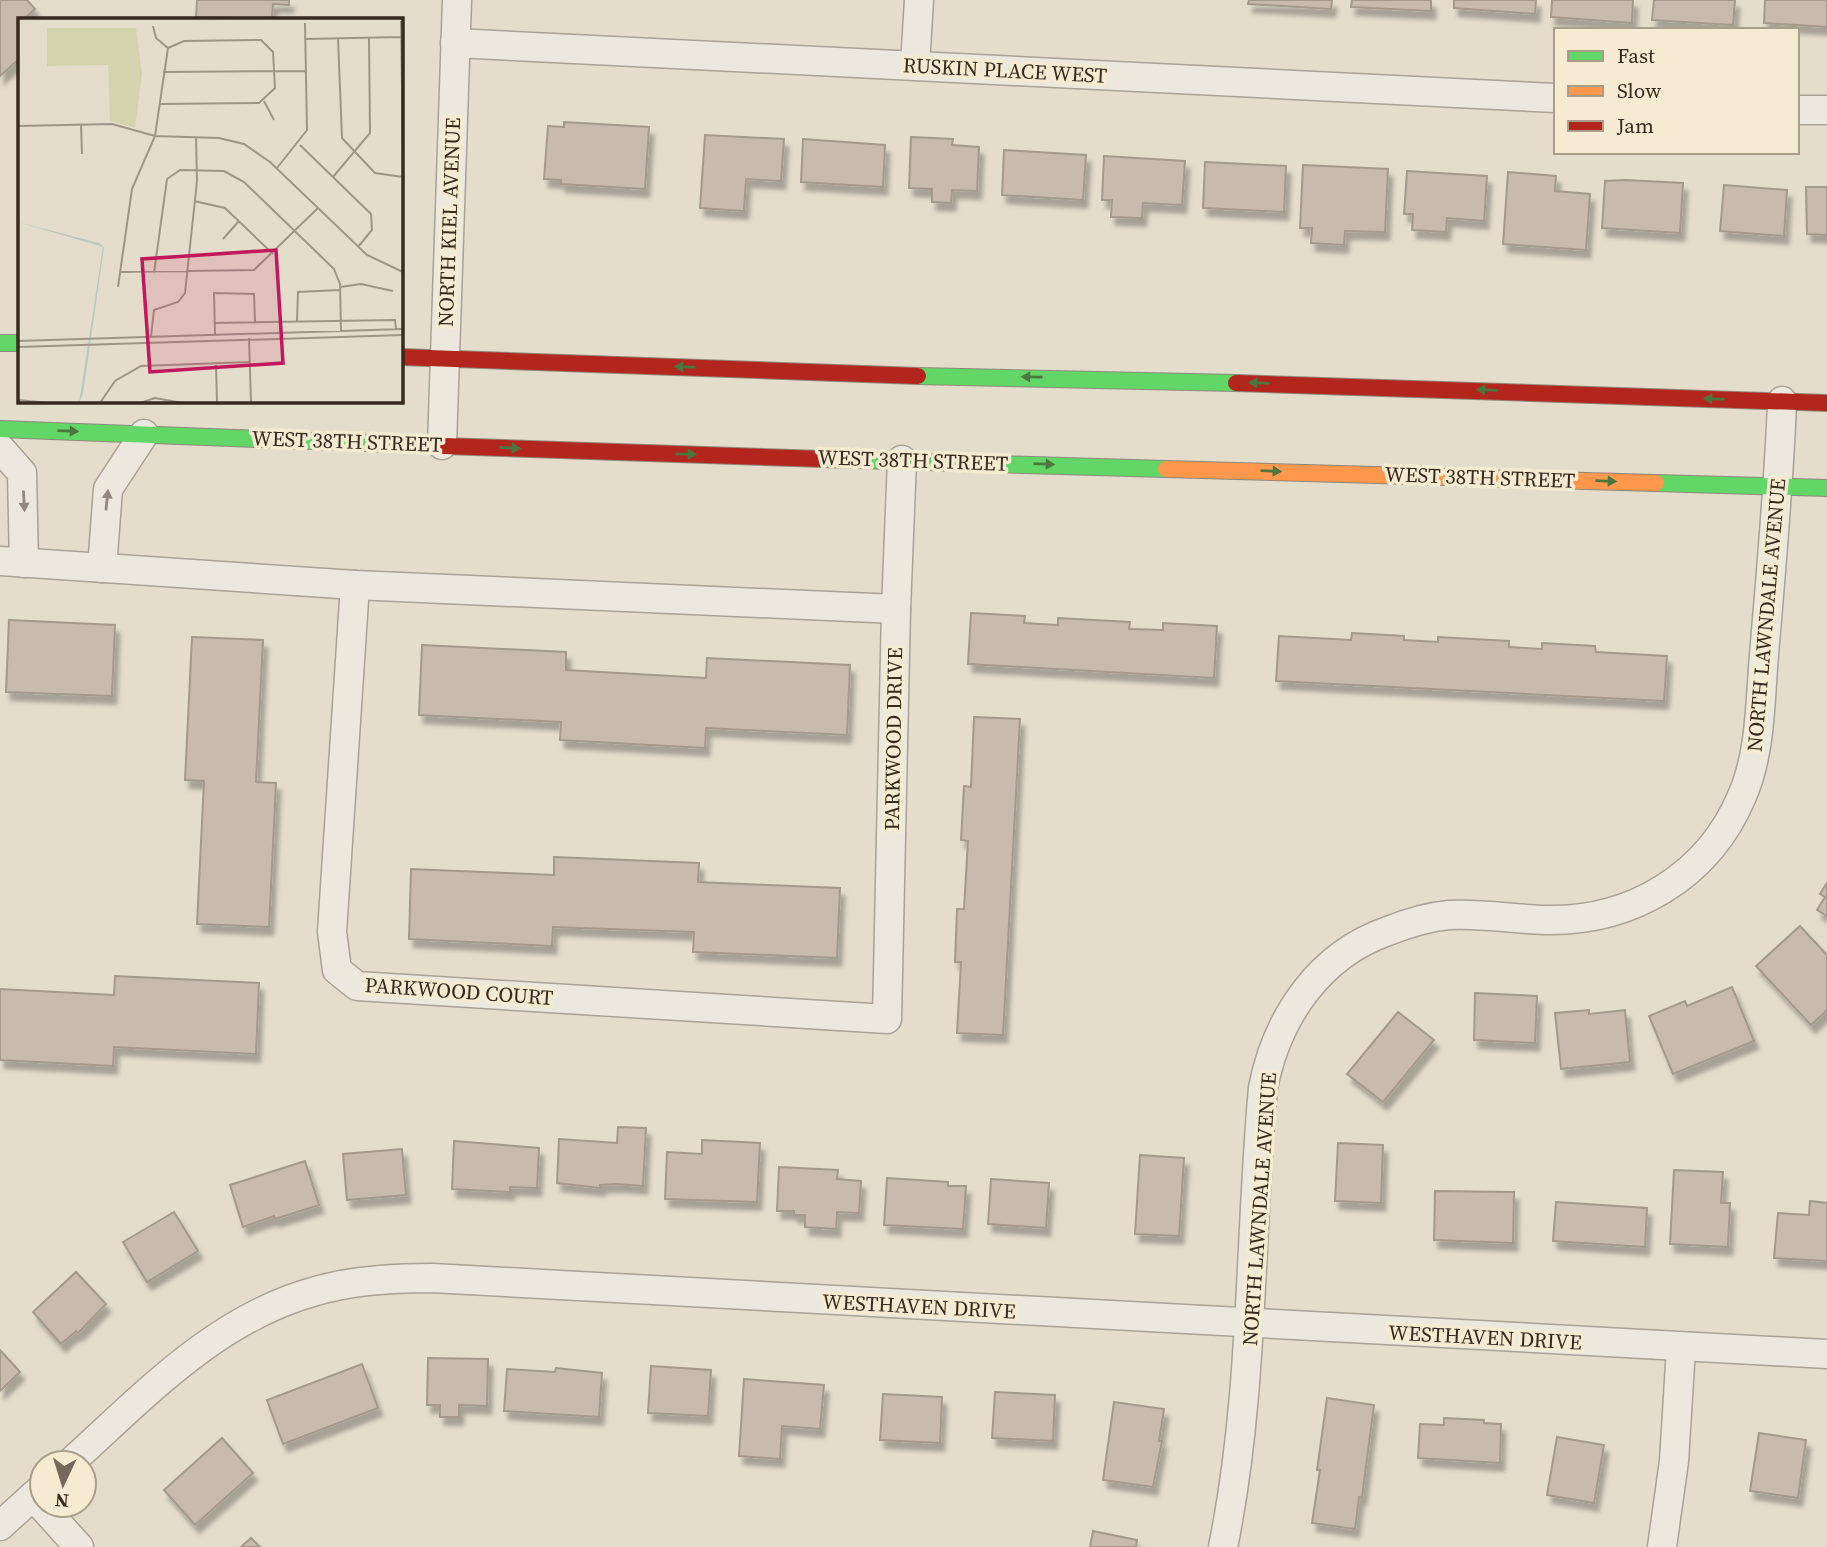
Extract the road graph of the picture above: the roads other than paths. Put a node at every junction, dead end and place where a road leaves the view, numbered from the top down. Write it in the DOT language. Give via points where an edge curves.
graph roads {
  1 [pos="457,0"];
  2 [pos="919,0"];
  3 [pos="454,43"];
  4 [pos="915,65"];
  5 [pos="1554,98"];
  6 [pos="1799,110"];
  7 [pos="1827,110"];
  8 [pos="0,343"];
  9 [pos="18,343"];
  10 [pos="402,357"];
  11 [pos="444,359"];
  12 [pos="1782,401"];
  13 [pos="1827,403"];
  14 [pos="0,429"];
  15 [pos="144,434"];
  16 [pos="442,444"];
  17 [pos="0,448"];
  18 [pos="902,460"];
  19 [pos="1779,486"];
  20 [pos="1827,488"];
  21 [pos="12,562"];
  22 [pos="102,568"];
  23 [pos="355,585"];
  24 [pos="896,609"];
  25 [pos="887,1019"];
  26 [pos="1250,1324"];
  27 [pos="1681,1348"];
  28 [pos="1827,1354"];
  29 [pos="86,1449"];
  30 [pos="28,1501"];
  31 [pos="58,1519"];
  32 [pos="0,1526"];
  33 [pos="79,1547"];
  34 [pos="1223,1547"];
  35 [pos="1662,1547"];
  1 -- 3 [label="street, NORTH KIEL AVENUE"];
  2 -- 4 [label="street"];
  3 -- 4 [label="street, RUSKIN PLACE WEST"];
  3 -- 11 [label="street, NORTH KIEL AVENUE"];
  4 -- 5 [label="street, RUSKIN PLACE WEST"];
  6 -- 7 [label="street"];
  8 -- 9 [label="main road"];
  10 -- 11 [label="main road"];
  12 -- 11 [label="main road, one-way"];
  11 -- 16 [label="street, NORTH KIEL AVENUE"];
  12 -- 13 [label="main road"];
  12 -- 19 [label="street, NORTH LAWNDALE AVENUE"];
  14 -- 15 [label="main road, WEST 38TH STREET, one-way"];
  15 -- 16 [label="main road, WEST 38TH STREET"];
  22 -- 15 [label="street, one-way" via="108,489"];
  16 -- 18 [label="main road, WEST 38TH STREET, one-way"];
  17 -- 21 [label="street, one-way" via="22,473"];
  18 -- 19 [label="main road, WEST 38TH STREET, one-way"];
  18 -- 24 [label="street, PARKWOOD DRIVE"];
  19 -- 20 [label="main road, WEST 38TH STREET"];
  19 -- 26 [label="street, NORTH LAWNDALE AVENUE" via="1756,746 1743,796 1719,838 1671,885 1627,908 1546,920 1472,914 1408,923 1352,947 1313,981 1284,1023 1265,1080"];
  21 -- 22 [label="street"];
  22 -- 23 [label="street"];
  23 -- 24 [label="street"];
  23 -- 25 [label="street, PARKWOOD COURT" via="332,932 337,970 357,986"];
  24 -- 25 [label="street, PARKWOOD DRIVE"];
  26 -- 27 [label="street, WESTHAVEN DRIVE"];
  26 -- 29 [label="street, WESTHAVEN DRIVE" via="432,1278 364,1282 315,1291 224,1331"];
  26 -- 34 [label="street, NORTH LAWNDALE AVENUE" via="1239,1458"];
  27 -- 28 [label="street, WESTHAVEN DRIVE"];
  27 -- 35 [label="street" via="1674,1461"];
  30 -- 32 [label="street"];
  31 -- 33 [label="street"];
}
